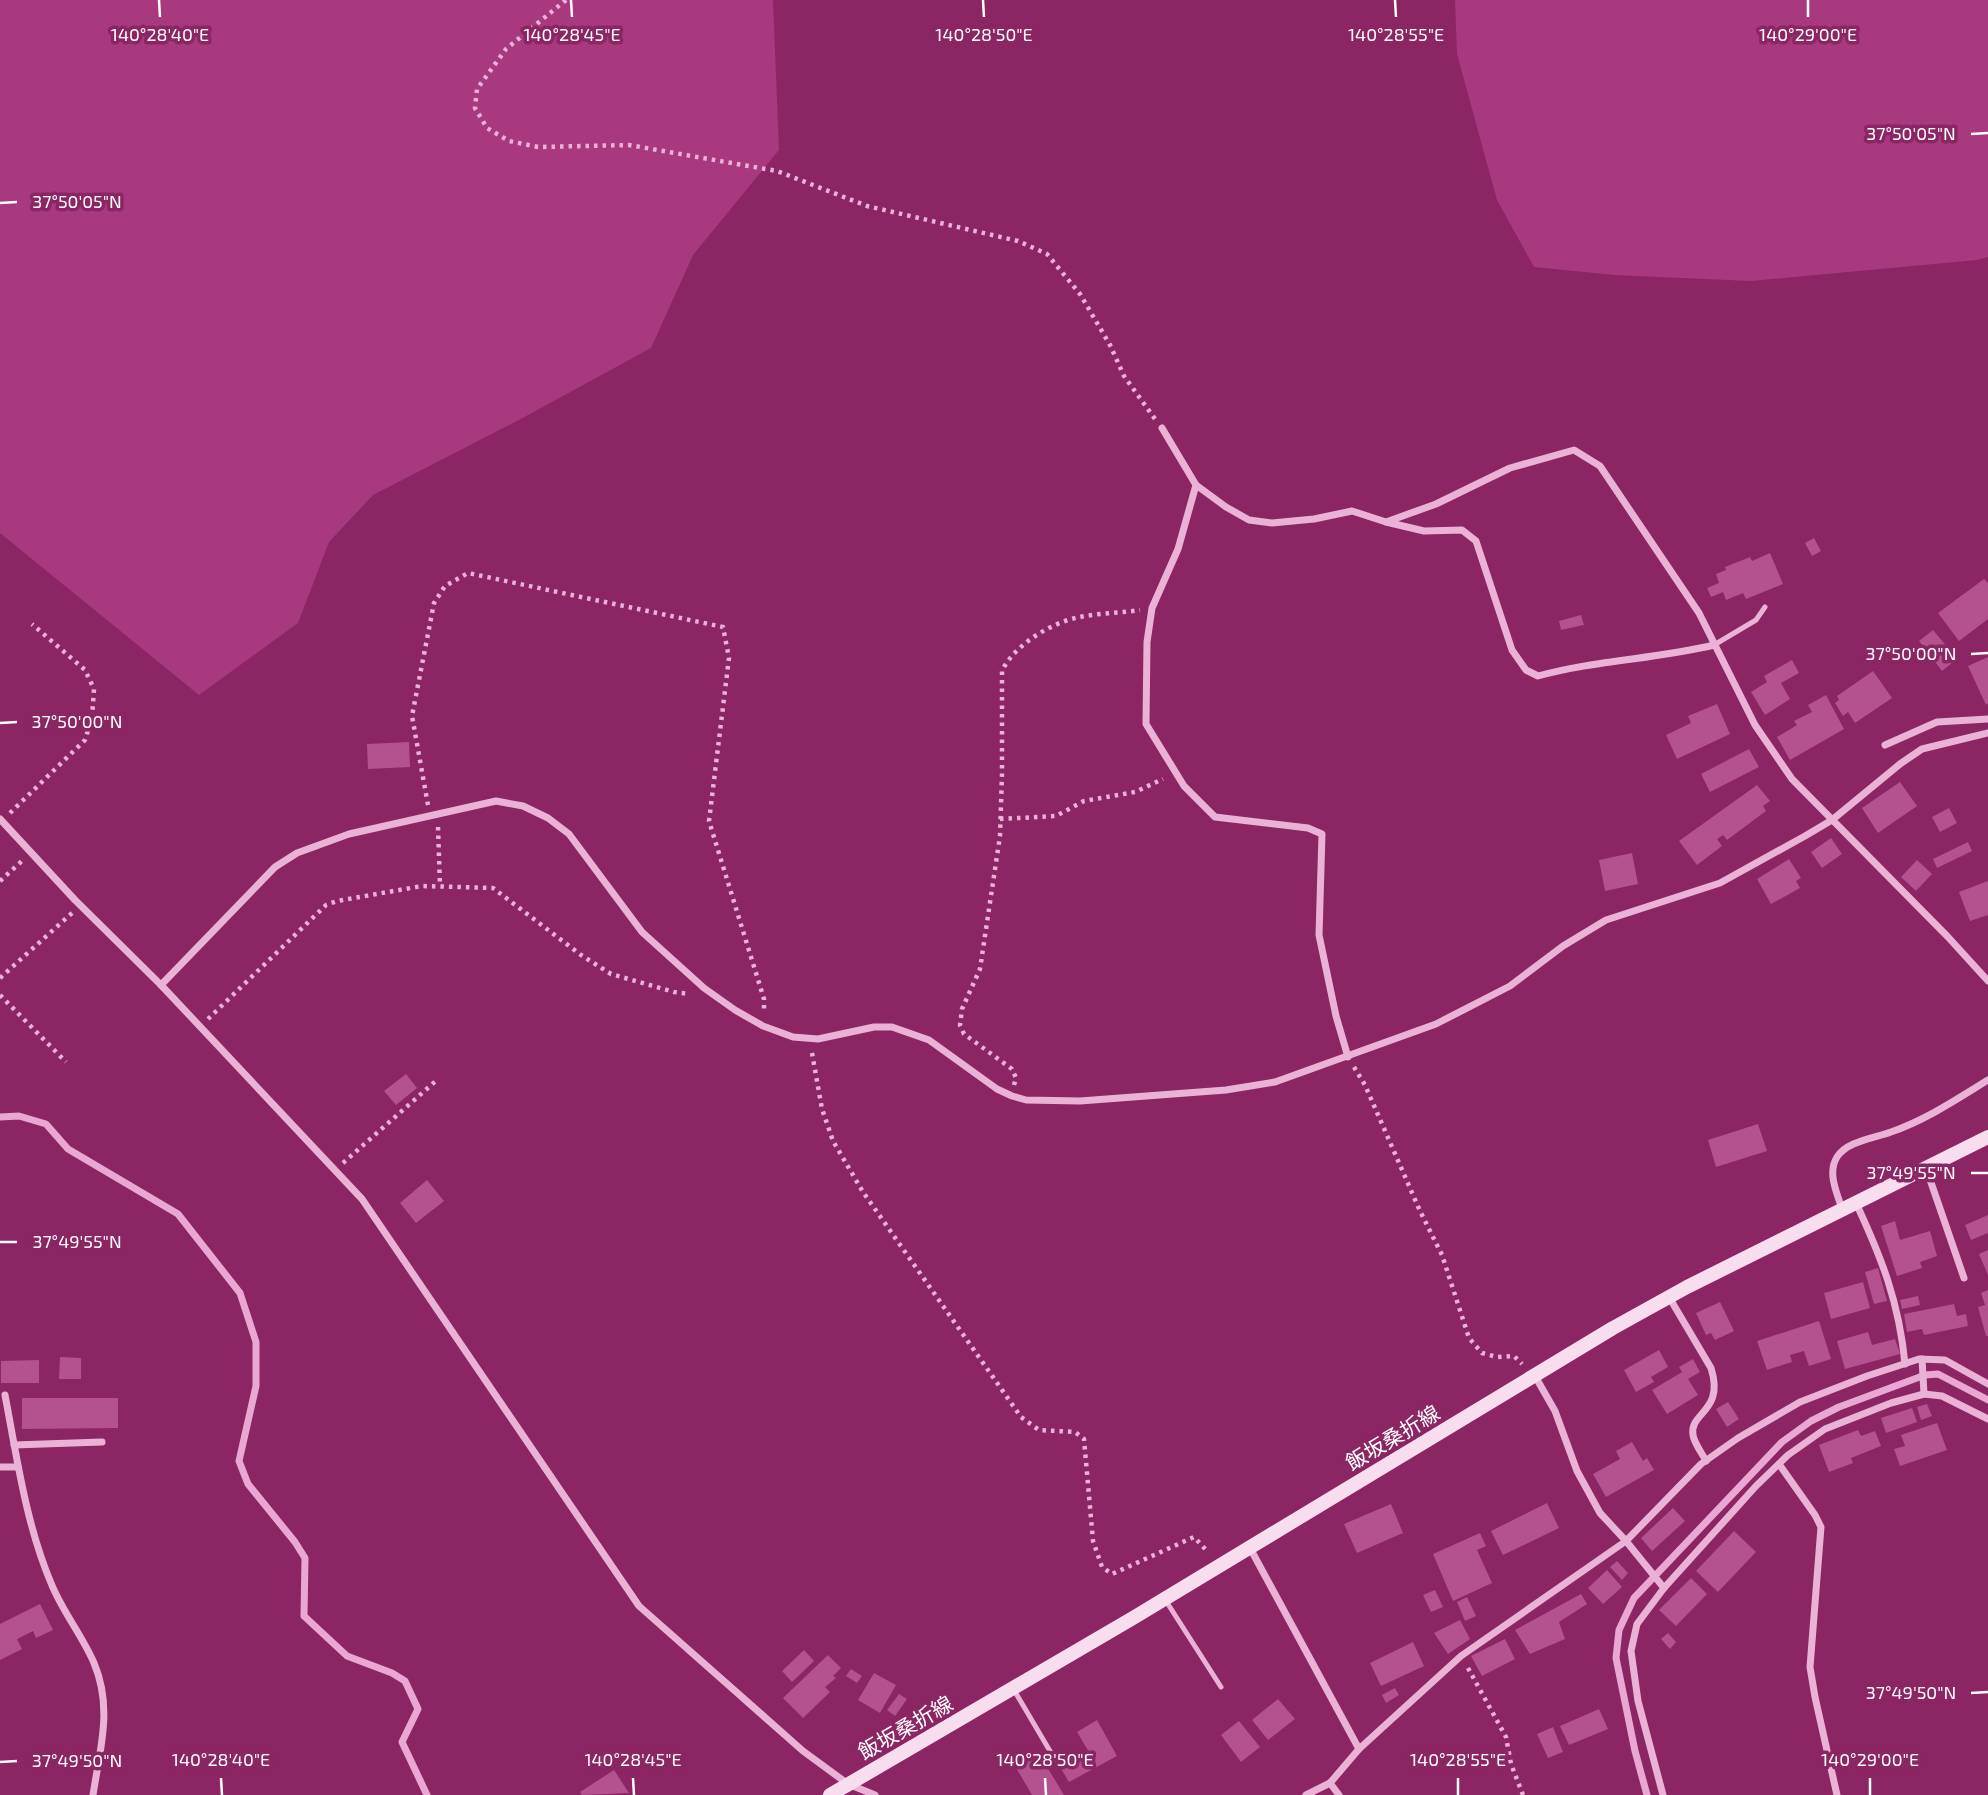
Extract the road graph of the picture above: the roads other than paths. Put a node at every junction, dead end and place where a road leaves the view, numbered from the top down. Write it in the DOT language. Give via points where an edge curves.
graph roads {
  1 [pos="1162,428"];
  2 [pos="1196,485"];
  3 [pos="1386,522"];
  4 [pos="1765,607"];
  5 [pos="1714,645"];
  6 [pos="1988,719"];
  7 [pos="1988,733"];
  8 [pos="1885,745"];
  9 [pos="1,820"];
  10 [pos="1832,820"];
  11 [pos="1988,981"];
  12 [pos="160,985"];
  13 [pos="1348,1057"];
  14 [pos="1988,1080"];
  15 [pos="1988,1137"];
  16 [pos="1926,1168"];
  17 [pos="1849,1206"];
  18 [pos="1964,1278"];
  19 [pos="1669,1297"];
  20 [pos="1922,1359"];
  21 [pos="1905,1364"];
  22 [pos="1534,1376"];
  23 [pos="1988,1384"];
  24 [pos="1924,1394"];
  25 [pos="5,1395"];
  26 [pos="1988,1419"];
  27 [pos="102,1442"];
  28 [pos="14,1445"];
  29 [pos="1706,1461"];
  30 [pos="1779,1464"];
  31 [pos="0,1467"];
  32 [pos="18,1467"];
  33 [pos="1626,1541"];
  34 [pos="1250,1548"];
  35 [pos="1664,1588"];
  36 [pos="1165,1599"];
  37 [pos="1221,1687"];
  38 [pos="1013,1688"];
  39 [pos="1359,1749"];
  40 [pos="1058,1763"];
  41 [pos="1330,1783"];
  42 [pos="848,1784"];
  43 [pos="93,1795"];
  44 [pos="830,1795"];
  45 [pos="875,1795"];
  46 [pos="1306,1795"];
  47 [pos="1339,1795"];
  48 [pos="1663,1795"];
  49 [pos="1838,1795"];
  1 -- 2 [label="street"];
  2 -- 3 [label="street" via="1249,520 1272,523 1352,511"];
  2 -- 13 [label="street" via="1178,549 1152,608 1146,724 1184,786 1215,817 1308,828 1322,834 1319,936"];
  3 -- 5 [label="street" via="1424,531 1462,530 1476,541 1512,650 1526,670 1538,676"];
  3 -- 5 [label="street" via="1510,468 1574,450 1600,466 1699,613"];
  4 -- 5 [label="lane" via="1756,620"];
  5 -- 10 [label="street" via="1762,736 1792,779"];
  6 -- 8 [label="street" via="1937,722"];
  7 -- 10 [label="street" via="1922,749"];
  9 -- 12 [label="street"];
  10 -- 11 [label="street"];
  10 -- 13 [label="street" via="1720,883 1606,920 1510,986 1436,1024"];
  12 -- 13 [label="street" via="275,867 297,853 349,834 496,802 523,806 569,834 642,932 735,1010 793,1037 818,1039 892,1027 929,1040 997,1088 1026,1100 1080,1101 1226,1090 1275,1082"];
  12 -- 42 [label="street" via="362,1199 639,1606 803,1751"];
  14 -- 17 [label="street" via="1940,1110 1846,1148 1833,1171 1834,1186"];
  15 -- 16 [label="main road, 飯坂桑折線"];
  16 -- 17 [label="main road, 飯坂桑折線"];
  16 -- 18 [label="street"];
  17 -- 19 [label="main road, 飯坂桑折線"];
  17 -- 21 [label="street" via="1890,1280"];
  19 -- 22 [label="main road, 飯坂桑折線"];
  19 -- 29 [label="street" via="1715,1381 1715,1396 1693,1426"];
  20 -- 21 [label="street"];
  20 -- 23 [label="street" via="1945,1360"];
  20 -- 24 [label="street"];
  21 -- 29 [label="street" via="1800,1402"];
  22 -- 33 [label="street" via="1555,1411 1577,1471 1600,1513"];
  22 -- 34 [label="main road, 飯坂桑折線"];
  24 -- 26 [label="street" via="1942,1396"];
  24 -- 30 [label="street" via="1825,1429"];
  25 -- 28 [label="street"];
  27 -- 28 [label="street"];
  28 -- 32 [label="street"];
  29 -- 33 [label="street"];
  30 -- 35 [label="street"];
  30 -- 49 [label="street" via="1821,1527 1810,1667"];
  31 -- 32 [label="street"];
  32 -- 43 [label="street" via="51,1583 94,1664 100,1685 105,1715"];
  33 -- 35 [label="street"];
  33 -- 39 [label="street" via="1461,1656"];
  34 -- 36 [label="main road, 飯坂桑折線"];
  34 -- 39 [label="street"];
  35 -- 48 [label="street" via="1637,1624 1631,1651 1638,1701"];
  36 -- 37 [label="lane"];
  36 -- 38 [label="main road, 飯坂桑折線"];
  38 -- 40 [label="lane"];
  38 -- 42 [label="main road, 飯坂桑折線"];
  39 -- 41 [label="street"];
  41 -- 46 [label="street"];
  41 -- 47 [label="street"];
  42 -- 44 [label="main road, 飯坂桑折線"];
  42 -- 45 [label="street"];
}
